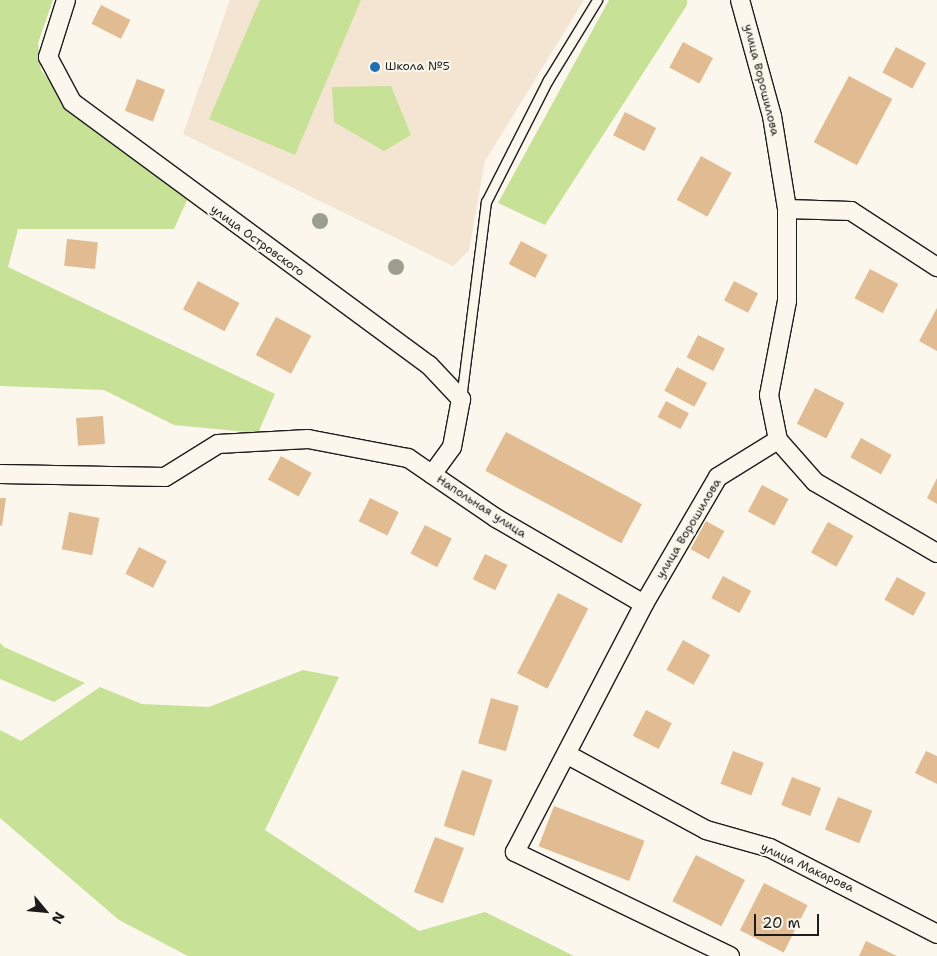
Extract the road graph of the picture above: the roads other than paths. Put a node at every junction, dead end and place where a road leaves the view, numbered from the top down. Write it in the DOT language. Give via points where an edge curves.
graph roads {
  1 [pos="66,0"];
  2 [pos="597,0"];
  3 [pos="740,0"];
  4 [pos="787,209"];
  5 [pos="937,267"];
  6 [pos="461,399"];
  7 [pos="778,440"];
  8 [pos="0,474"];
  9 [pos="432,475"];
  10 [pos="937,553"];
  11 [pos="644,604"];
  12 [pos="568,755"];
  13 [pos="937,934"];
  14 [pos="730,956"];
  1 -- 6 [label="street, улица Островского" via="48,57 72,102 429,365"];
  2 -- 6 [label="lane" via="548,80 486,202"];
  3 -- 4 [label="street, улица Ворошилова" via="772,116"];
  4 -- 5 [label="street" via="851,211"];
  4 -- 7 [label="street, улица Ворошилова" via="787,301 769,395"];
  6 -- 9 [label="street" via="452,447"];
  7 -- 10 [label="street" via="815,482"];
  7 -- 11 [label="street, улица Ворошилова" via="718,477"];
  8 -- 9 [label="street, Напольная улица" via="164,477 218,444 308,439 408,458"];
  9 -- 11 [label="street, Напольная улица" via="496,518"];
  11 -- 12 [label="street, улица Ворошилова"];
  12 -- 13 [label="street, улица Макарова" via="706,830 770,848"];
  12 -- 14 [label="street, улица Ворошилова" via="515,852"];
}
